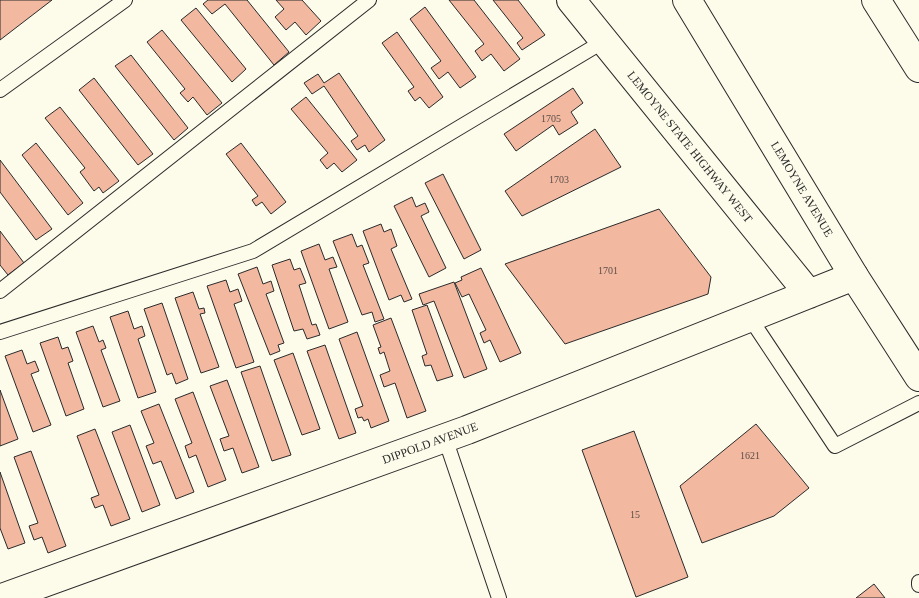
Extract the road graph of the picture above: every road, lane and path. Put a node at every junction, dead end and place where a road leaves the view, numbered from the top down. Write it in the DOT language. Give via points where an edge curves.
graph roads {
  1 [pos="125,0"];
  2 [pos="369,0"];
  3 [pos="571,0"];
  4 [pos="687,0"];
  5 [pos="876,0"];
  6 [pos="604,41"];
  7 [pos="919,68"];
  8 [pos="0,90"];
  9 [pos="854,276"];
  10 [pos="0,291"];
  11 [pos="809,294"];
  12 [pos="750,318"];
  13 [pos="0,332"];
  14 [pos="919,377"];
  15 [pos="919,404"];
  16 [pos="444,438"];
  17 [pos="2,598"];
  18 [pos="499,598"];
  1 -- 8 [label="lane"];
  2 -- 10 [label="lane"];
  3 -- 6 [label="street, LEMOYNE STATE HIGHWAY WEST"];
  4 -- 9 [label="street, LEMOYNE AVENUE"];
  5 -- 7 [label="street"];
  6 -- 11 [label="street, LEMOYNE STATE HIGHWAY WEST"];
  6 -- 13 [label="lane" via="253,251"];
  9 -- 11 [label="street, DIPPOLD AVENUE"];
  9 -- 14 [label="street, LEMOYNE AVENUE"];
  11 -- 12 [label="street, DIPPOLD AVENUE"];
  12 -- 15 [label="lane" via="835,446"];
  12 -- 16 [label="street, DIPPOLD AVENUE"];
  16 -- 17 [label="street, DIPPOLD AVENUE"];
  16 -- 18 [label="lane"];
}
